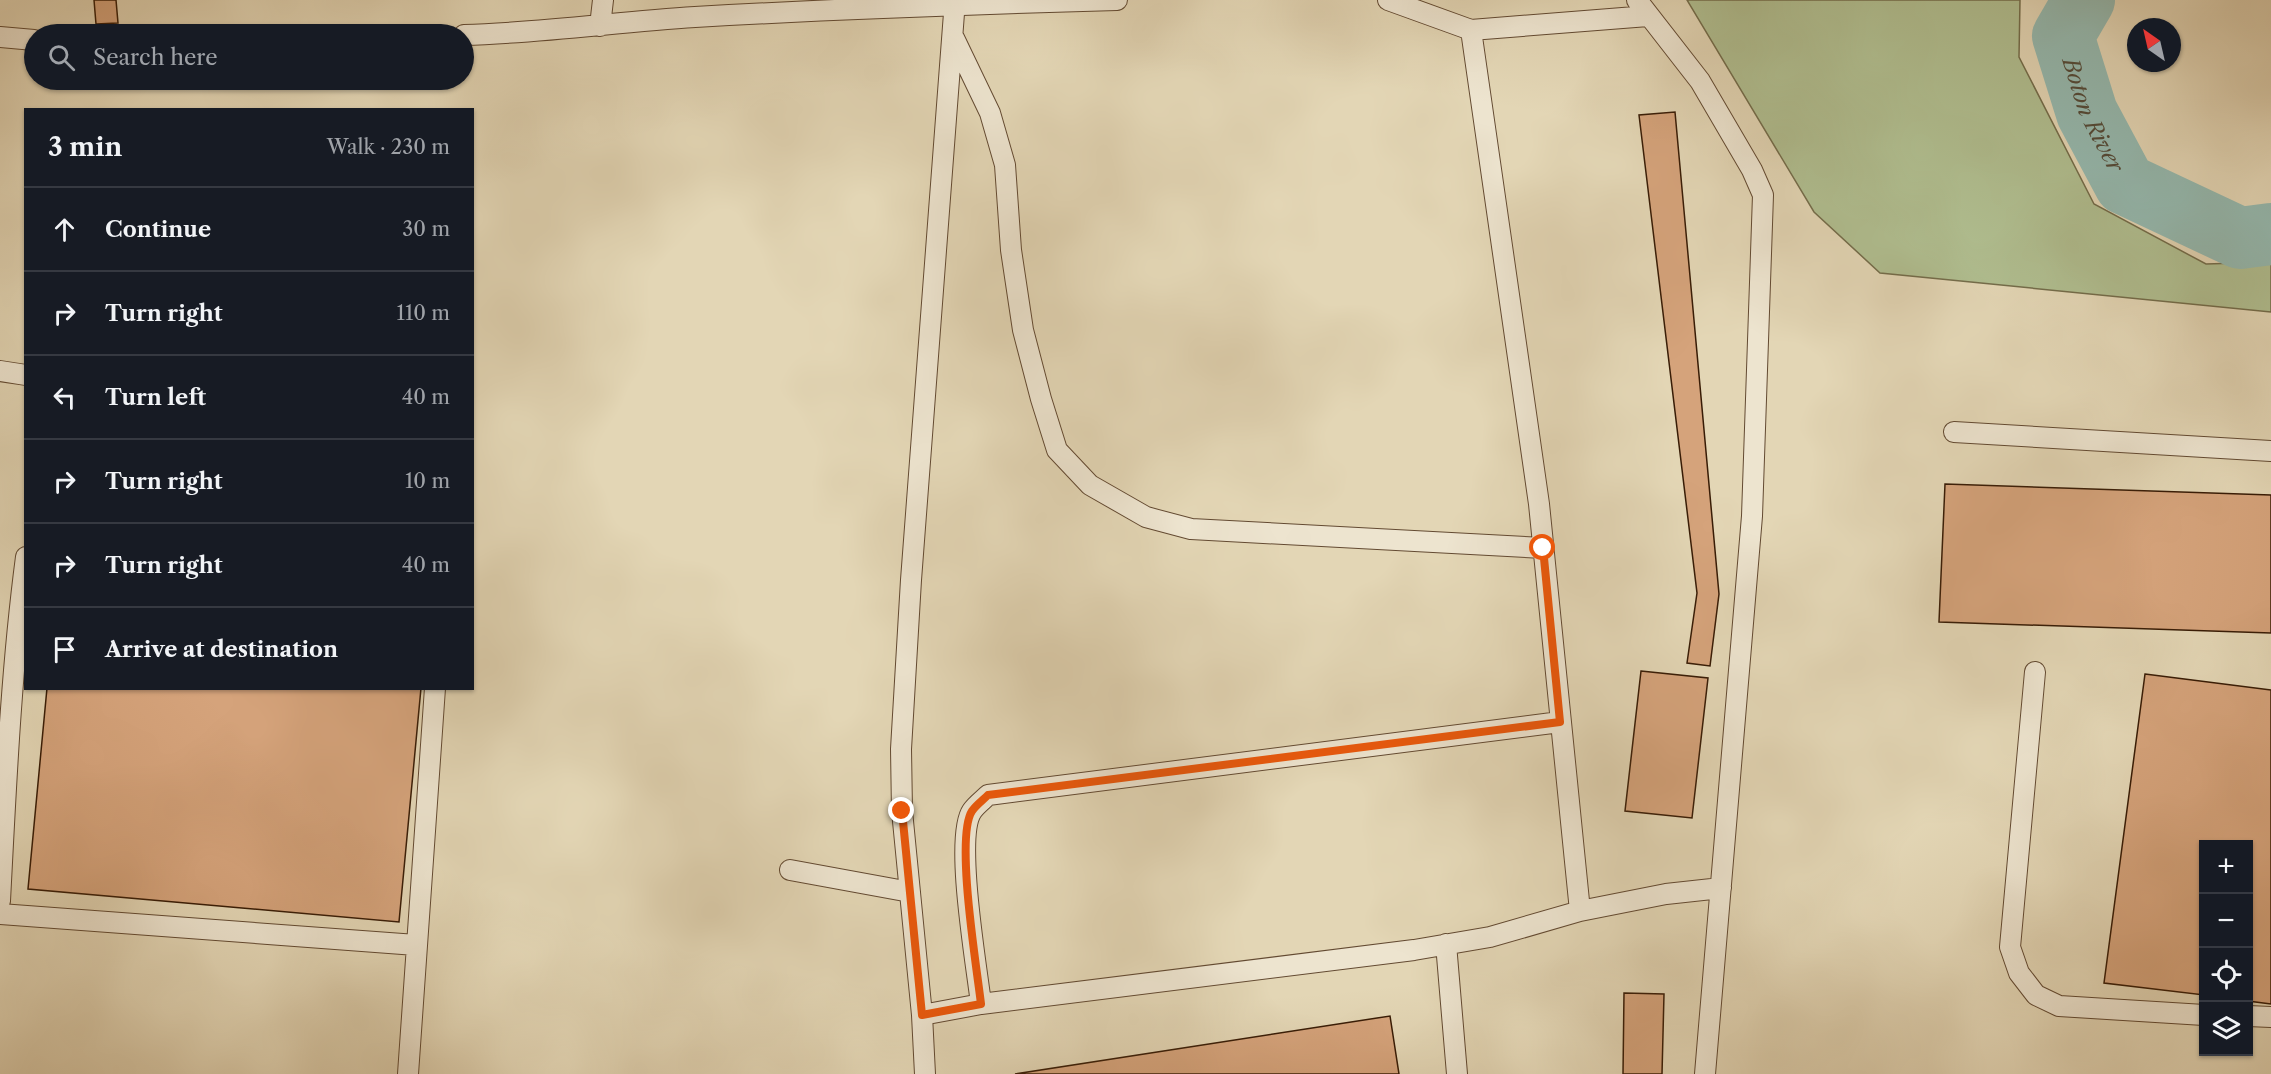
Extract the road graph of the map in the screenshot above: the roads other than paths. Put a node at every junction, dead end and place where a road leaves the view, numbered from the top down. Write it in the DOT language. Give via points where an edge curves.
graph roads {
  1 [pos="603,0"];
  2 [pos="1117,0"];
  3 [pos="1388,0"];
  4 [pos="955,2"];
  5 [pos="1642,8"];
  6 [pos="600,26"];
  7 [pos="1471,30"];
  8 [pos="474,35"];
  9 [pos="952,35"];
  10 [pos="0,37"];
  11 [pos="24,39"];
  12 [pos="0,371"];
  13 [pos="24,375"];
  14 [pos="1954,432"];
  15 [pos="2271,451"];
  16 [pos="1543,548"];
  17 [pos="24,569"];
  18 [pos="14,627"];
  19 [pos="2036,672"];
  20 [pos="435,690"];
  21 [pos="1560,722"];
  22 [pos="790,870"];
  23 [pos="1721,888"];
  24 [pos="910,892"];
  25 [pos="0,901"];
  26 [pos="1580,911"];
  27 [pos="0,914"];
  28 [pos="1446,944"];
  29 [pos="416,945"];
  30 [pos="981,1004"];
  31 [pos="2199,1014"];
  32 [pos="922,1015"];
  33 [pos="2253,1016"];
  34 [pos="2271,1017"];
  35 [pos="408,1074"];
  36 [pos="925,1074"];
  37 [pos="1457,1074"];
  38 [pos="1705,1074"];
  1 -- 6 [label="lane"];
  2 -- 4 [label="lane"];
  3 -- 7 [label="lane"];
  4 -- 6 [label="lane"];
  4 -- 9 [label="lane"];
  5 -- 7 [label="lane"];
  5 -- 23 [label="lane" via="1700,81 1763,195 1752,516"];
  6 -- 8 [label="lane"];
  7 -- 16 [label="lane"];
  9 -- 16 [label="lane" via="990,113 1005,165 1011,250 1023,330 1041,399 1058,450 1090,485 1146,517 1191,529"];
  9 -- 24 [label="lane" via="901,749"];
  10 -- 11 [label="lane"];
  12 -- 13 [label="lane"];
  14 -- 15 [label="lane"];
  16 -- 21 [label="lane"];
  17 -- 18 [label="lane"];
  18 -- 25 [label="lane"];
  19 -- 31 [label="lane" via="2010,947 2019,973 2036,995 2059,1006"];
  20 -- 29 [label="lane"];
  21 -- 26 [label="lane"];
  21 -- 30 [label="lane" via="988,795 971,812 964,834"];
  22 -- 24 [label="lane"];
  23 -- 26 [label="lane"];
  23 -- 38 [label="lane"];
  24 -- 32 [label="lane"];
  26 -- 28 [label="lane" via="1490,937"];
  27 -- 29 [label="lane"];
  28 -- 30 [label="lane"];
  28 -- 37 [label="lane"];
  29 -- 35 [label="lane"];
  30 -- 32 [label="lane"];
  32 -- 36 [label="lane"];
  33 -- 34 [label="lane"];
}
